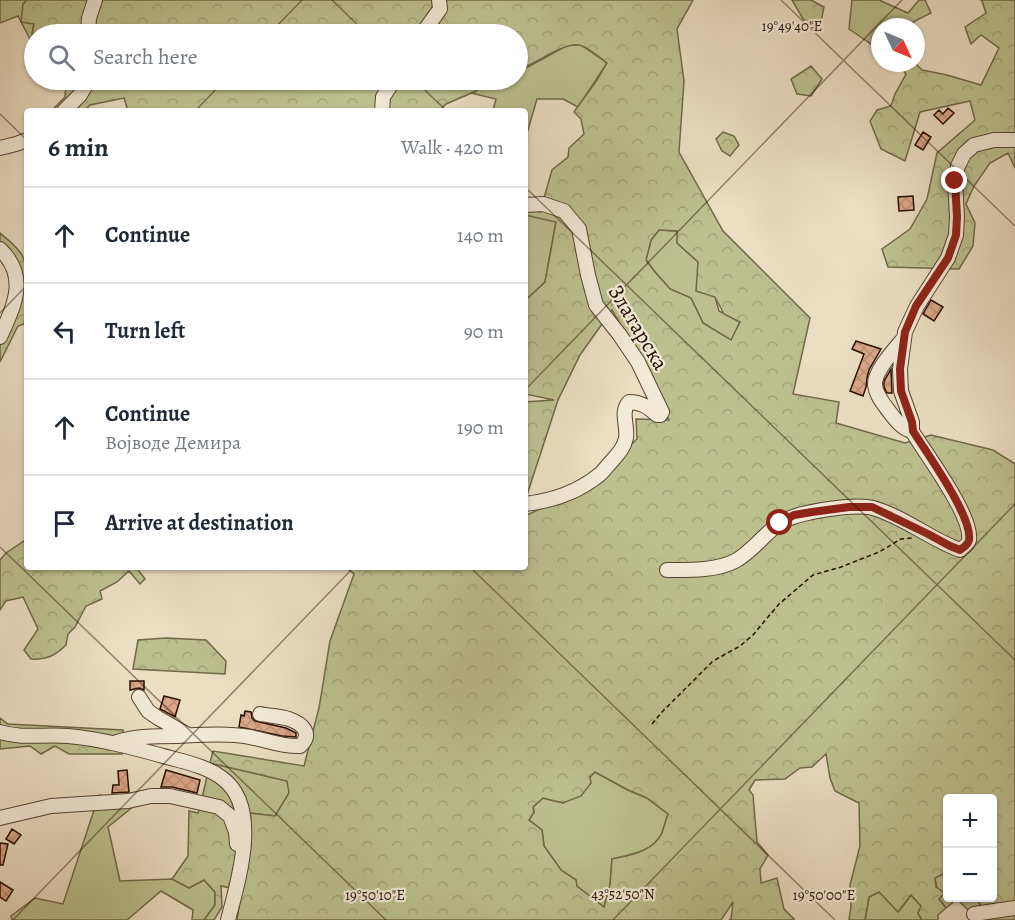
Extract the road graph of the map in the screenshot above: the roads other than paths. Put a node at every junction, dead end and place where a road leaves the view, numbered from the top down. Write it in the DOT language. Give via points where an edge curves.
graph roads {
  1 [pos="95,0"];
  2 [pos="439,0"];
  3 [pos="89,24"];
  4 [pos="429,24"];
  5 [pos="83,90"];
  6 [pos="388,90"];
  7 [pos="67,108"];
  8 [pos="382,108"];
  9 [pos="1015,140"];
  10 [pos="24,141"];
  11 [pos="0,148"];
  12 [pos="528,205"];
  13 [pos="0,249"];
  14 [pos="0,337"];
  15 [pos="904,339"];
  16 [pos="912,431"];
  17 [pos="528,504"];
  18 [pos="667,570"];
  19 [pos="139,697"];
  20 [pos="260,714"];
  21 [pos="0,732"];
  22 [pos="188,735"];
  23 [pos="112,743"];
  24 [pos="0,818"];
  25 [pos="240,870"];
  26 [pos="1015,908"];
  27 [pos="974,914"];
  28 [pos="228,920"];
  1 -- 3 [label="street"];
  2 -- 4 [label="street" via="440,9"];
  5 -- 7 [label="street"];
  6 -- 8 [label="street"];
  9 -- 15 [label="street" via="974,145 964,154 955,181 956,235 948,258 916,306"];
  10 -- 11 [label="street"];
  12 -- 17 [label="street, Златарска" via="543,204 564,211 579,229 596,304 638,362 662,412 657,416 637,402 629,402 624,413 623,449 599,475 574,490"];
  13 -- 14 [label="street" via="13,265 17,284"];
  15 -- 16 [label="street" via="901,391"];
  15 -- 16 [label="street" via="889,355 875,382 891,414"];
  16 -- 18 [label="street" via="960,507 969,539 960,550 872,507 849,507 794,515 734,561 693,570"];
  19 -- 22 [label="street" via="148,711"];
  20 -- 22 [label="street" via="299,724 305,730 305,742 300,747 288,747 251,737"];
  21 -- 23 [label="street"];
  22 -- 23 [label="street"];
  23 -- 25 [label="street" via="202,768 228,783 239,799 244,820"];
  24 -- 25 [label="street" via="51,806 170,796 219,807 230,816"];
  25 -- 28 [label="street"];
  26 -- 27 [label="street"];
}
